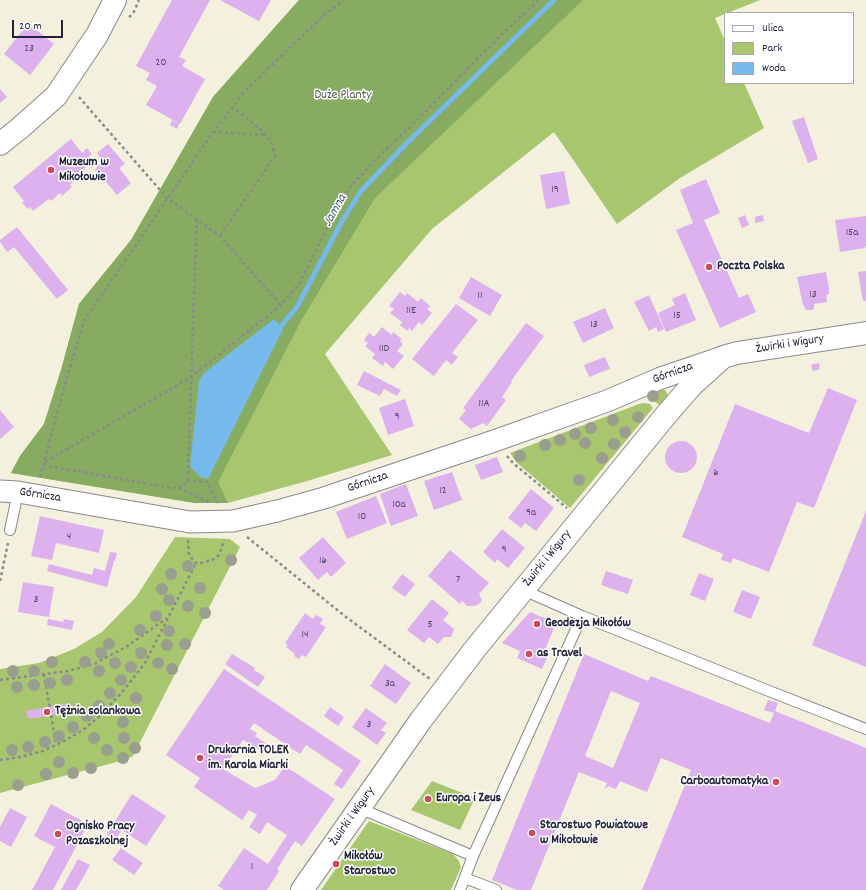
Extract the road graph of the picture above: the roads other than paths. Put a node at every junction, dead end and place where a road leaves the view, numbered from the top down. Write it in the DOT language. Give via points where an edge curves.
graph roads {
  1 [pos="115,0"];
  2 [pos="0,144"];
  3 [pos="866,333"];
  4 [pos="722,357"];
  5 [pos="9,491"];
  6 [pos="10,530"];
  7 [pos="523,590"];
  8 [pos="582,616"];
  9 [pos="866,729"];
  10 [pos="359,808"];
  11 [pos="473,856"];
  12 [pos="465,878"];
  13 [pos="302,890"];
  14 [pos="460,890"];
  15 [pos="496,890"];
  1 -- 2 [label="street" via="97,35 56,96"];
  3 -- 4 [label="street, Żwirki i Wigury"];
  4 -- 5 [label="street, Górnicza" via="547,422 324,498 233,521 190,522"];
  4 -- 7 [label="street, Żwirki i Wigury" via="692,385 666,415"];
  5 -- 6 [label="lane"];
  7 -- 8 [label="lane"];
  7 -- 10 [label="street, Żwirki i Wigury" via="421,720"];
  8 -- 9 [label="lane"];
  8 -- 11 [label="lane"];
  10 -- 11 [label="lane"];
  10 -- 13 [label="street, Żwirki i Wigury"];
  11 -- 12 [label="lane"];
  12 -- 14 [label="lane"];
  12 -- 15 [label="lane"];
}
